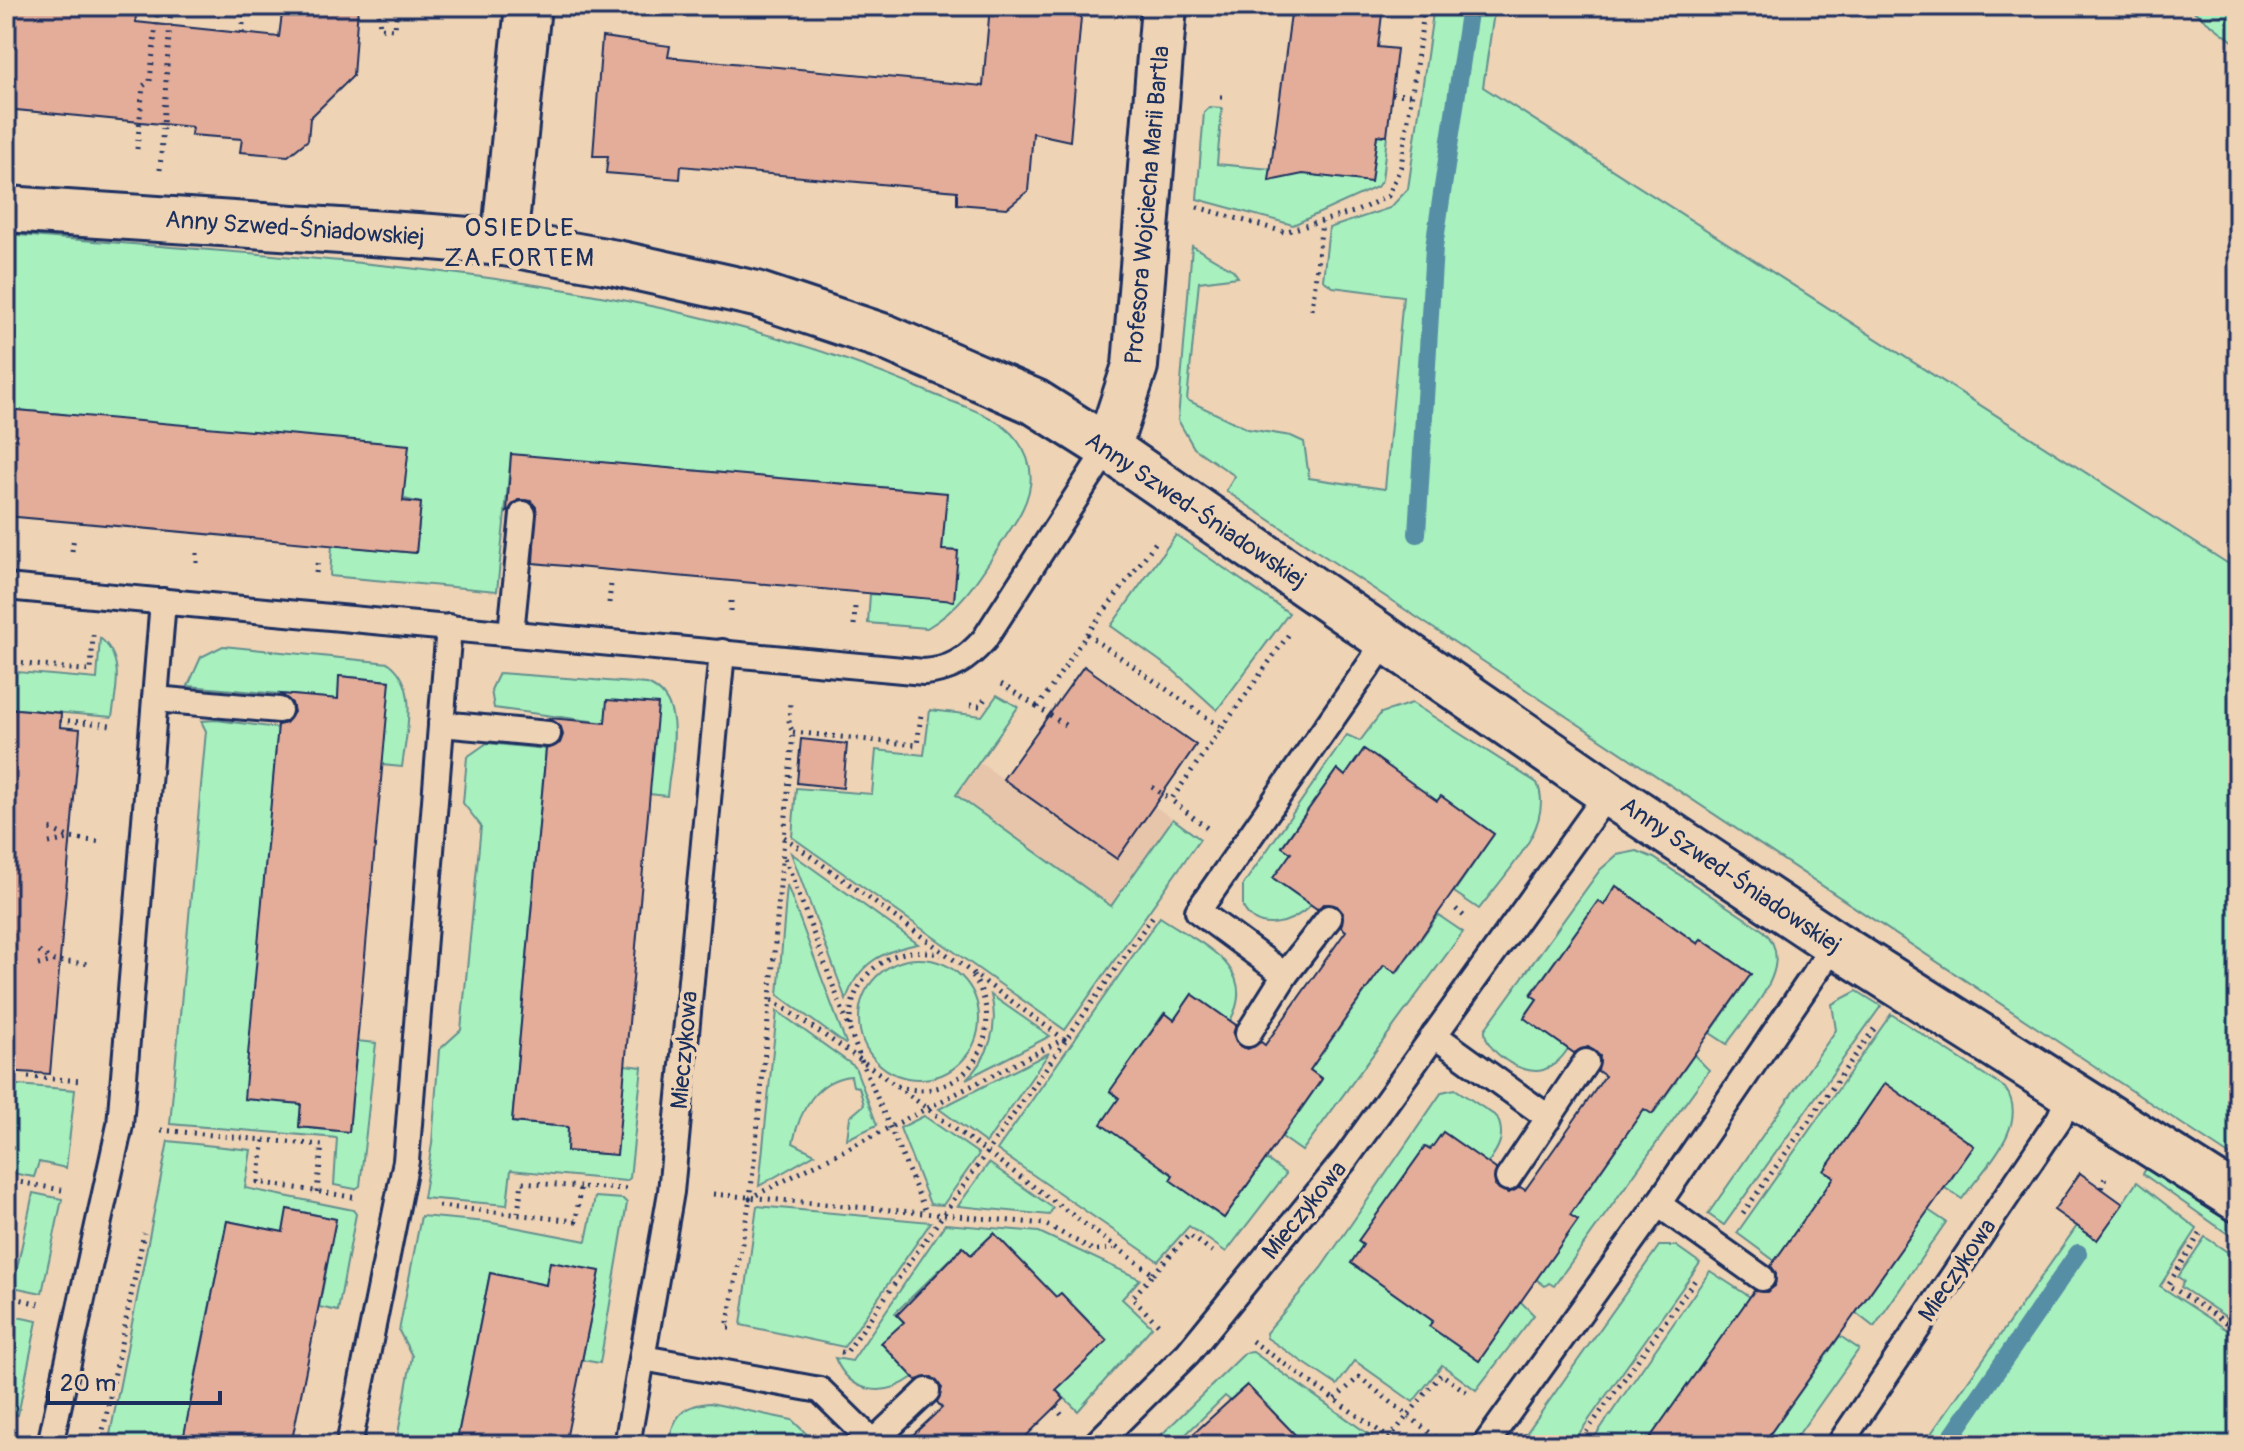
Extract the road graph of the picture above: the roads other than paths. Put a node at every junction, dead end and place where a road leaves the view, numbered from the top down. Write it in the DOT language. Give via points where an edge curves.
graph roads {
  1 [pos="528,6"];
  2 [pos="1164,6"];
  3 [pos="6,209"];
  4 [pos="504,243"];
  5 [pos="1108,448"];
  6 [pos="523,514"];
  7 [pos="6,587"];
  8 [pos="163,601"];
  9 [pos="449,627"];
  10 [pos="511,633"];
  11 [pos="1383,638"];
  12 [pos="722,652"];
  13 [pos="155,699"];
  14 [pos="279,710"];
  15 [pos="441,724"];
  16 [pos="548,734"];
  17 [pos="1608,793"];
  18 [pos="1329,918"];
  19 [pos="1835,944"];
  20 [pos="1285,975"];
  21 [pos="1248,1034"];
  22 [pos="1434,1035"];
  23 [pos="1586,1062"];
  24 [pos="2071,1092"];
  25 [pos="1549,1118"];
  26 [pos="1508,1178"];
  27 [pos="2238,1199"];
  28 [pos="1658,1204"];
  29 [pos="1762,1278"];
  30 [pos="643,1358"];
  31 [pos="927,1391"];
  32 [pos="872,1444"];
  33 [pos="50,1445"];
  34 [pos="349,1445"];
  35 [pos="627,1445"];
  36 [pos="1095,1445"];
  37 [pos="1485,1445"];
  38 [pos="1839,1445"];
  1 -- 4 [label="street"];
  2 -- 5 [label="street, Profesora Wojciecha Marii Bartla" via="1135,366"];
  3 -- 4 [label="street, Anny Szwed-Śniadowskiej"];
  4 -- 5 [label="street, Anny Szwed-Śniadowskiej" via="756,294 885,337 1035,402"];
  5 -- 11 [label="street, Anny Szwed-Śniadowskiej"];
  5 -- 12 [label="lane" via="984,640 958,664 924,672"];
  6 -- 10 [label="lane"];
  7 -- 8 [label="lane"];
  8 -- 9 [label="lane"];
  8 -- 13 [label="lane"];
  9 -- 10 [label="lane"];
  9 -- 15 [label="lane"];
  10 -- 12 [label="lane"];
  11 -- 17 [label="street, Anny Szwed-Śniadowskiej"];
  11 -- 20 [label="lane" via="1373,660 1198,911"];
  12 -- 30 [label="lane, Mieczykowa" via="671,1192"];
  13 -- 14 [label="lane"];
  13 -- 33 [label="lane" via="120,1125"];
  15 -- 16 [label="lane"];
  15 -- 34 [label="lane" via="406,1161"];
  17 -- 19 [label="street, Anny Szwed-Śniadowskiej"];
  17 -- 22 [label="lane, Mieczykowa"];
  18 -- 20 [label="lane"];
  19 -- 24 [label="street, Anny Szwed-Śniadowskiej"];
  19 -- 28 [label="lane"];
  20 -- 21 [label="lane"];
  22 -- 25 [label="lane"];
  22 -- 36 [label="lane, Mieczykowa" via="1347,1157 1188,1353"];
  23 -- 25 [label="lane"];
  24 -- 27 [label="street, Anny Szwed-Śniadowskiej"];
  24 -- 38 [label="lane, Mieczykowa" via="2059,1119"];
  25 -- 26 [label="lane"];
  28 -- 29 [label="lane"];
  28 -- 37 [label="lane"];
  30 -- 32 [label="lane" via="820,1390"];
  30 -- 35 [label="lane, Mieczykowa"];
  31 -- 32 [label="lane"];
}
